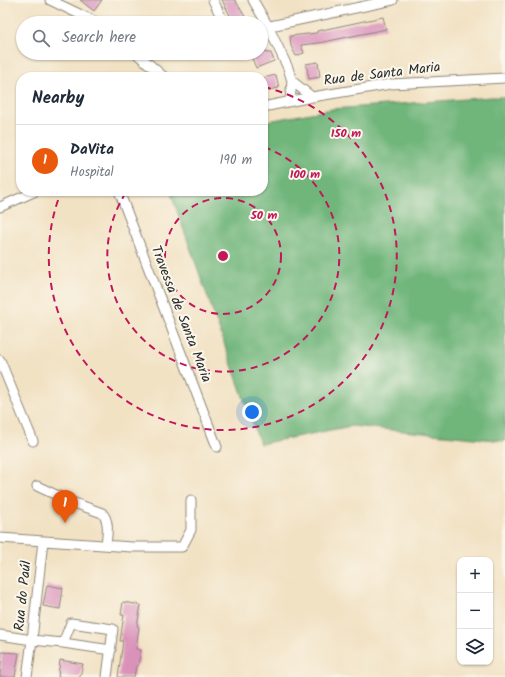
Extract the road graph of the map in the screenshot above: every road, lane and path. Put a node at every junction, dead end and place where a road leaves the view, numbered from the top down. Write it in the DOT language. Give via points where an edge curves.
graph roads {
  1 [pos="50,0"];
  2 [pos="213,0"];
  3 [pos="253,0"];
  4 [pos="394,0"];
  5 [pos="85,16"];
  6 [pos="221,16"];
  7 [pos="260,16"];
  8 [pos="268,26"];
  9 [pos="268,34"];
  10 [pos="144,60"];
  11 [pos="158,72"];
  12 [pos="505,78"];
  13 [pos="292,81"];
  14 [pos="312,97"];
  15 [pos="290,101"];
  16 [pos="268,106"];
  17 [pos="25,196"];
  18 [pos="121,196"];
  19 [pos="0,207"];
  20 [pos="1,363"];
  21 [pos="33,441"];
  22 [pos="217,447"];
  23 [pos="37,486"];
  24 [pos="191,500"];
  25 [pos="0,538"];
  26 [pos="43,542"];
  27 [pos="106,545"];
  28 [pos="0,635"];
  29 [pos="32,640"];
  30 [pos="63,643"];
  31 [pos="111,650"];
  32 [pos="26,677"];
  33 [pos="107,677"];
  1 -- 5 [label="street"];
  2 -- 6 [label="street"];
  3 -- 7 [label="street"];
  4 -- 8 [label="street"];
  9 -- 13 [label="street" via="288,68"];
  10 -- 11 [label="street"];
  12 -- 14 [label="street, Rua de Santa Maria" via="391,84"];
  13 -- 14 [label="street"];
  13 -- 15 [label="street"];
  14 -- 15 [label="street, Rua de Santa Maria"];
  15 -- 16 [label="street, Rua de Santa Maria"];
  17 -- 19 [label="street"];
  18 -- 22 [label="street, Travessa de Santa Maria"];
  20 -- 21 [label="street"];
  23 -- 27 [label="street" via="102,513 107,520"];
  24 -- 27 [label="street" via="191,530 182,547"];
  25 -- 26 [label="street"];
  26 -- 27 [label="street"];
  26 -- 29 [label="street, Rua do Paúl"];
  28 -- 29 [label="street"];
  29 -- 30 [label="street"];
  29 -- 32 [label="street, Rua do Paúl"];
  30 -- 31 [label="street"];
  30 -- 31 [label="street" via="71,623 113,629"];
  31 -- 33 [label="street"];
}
